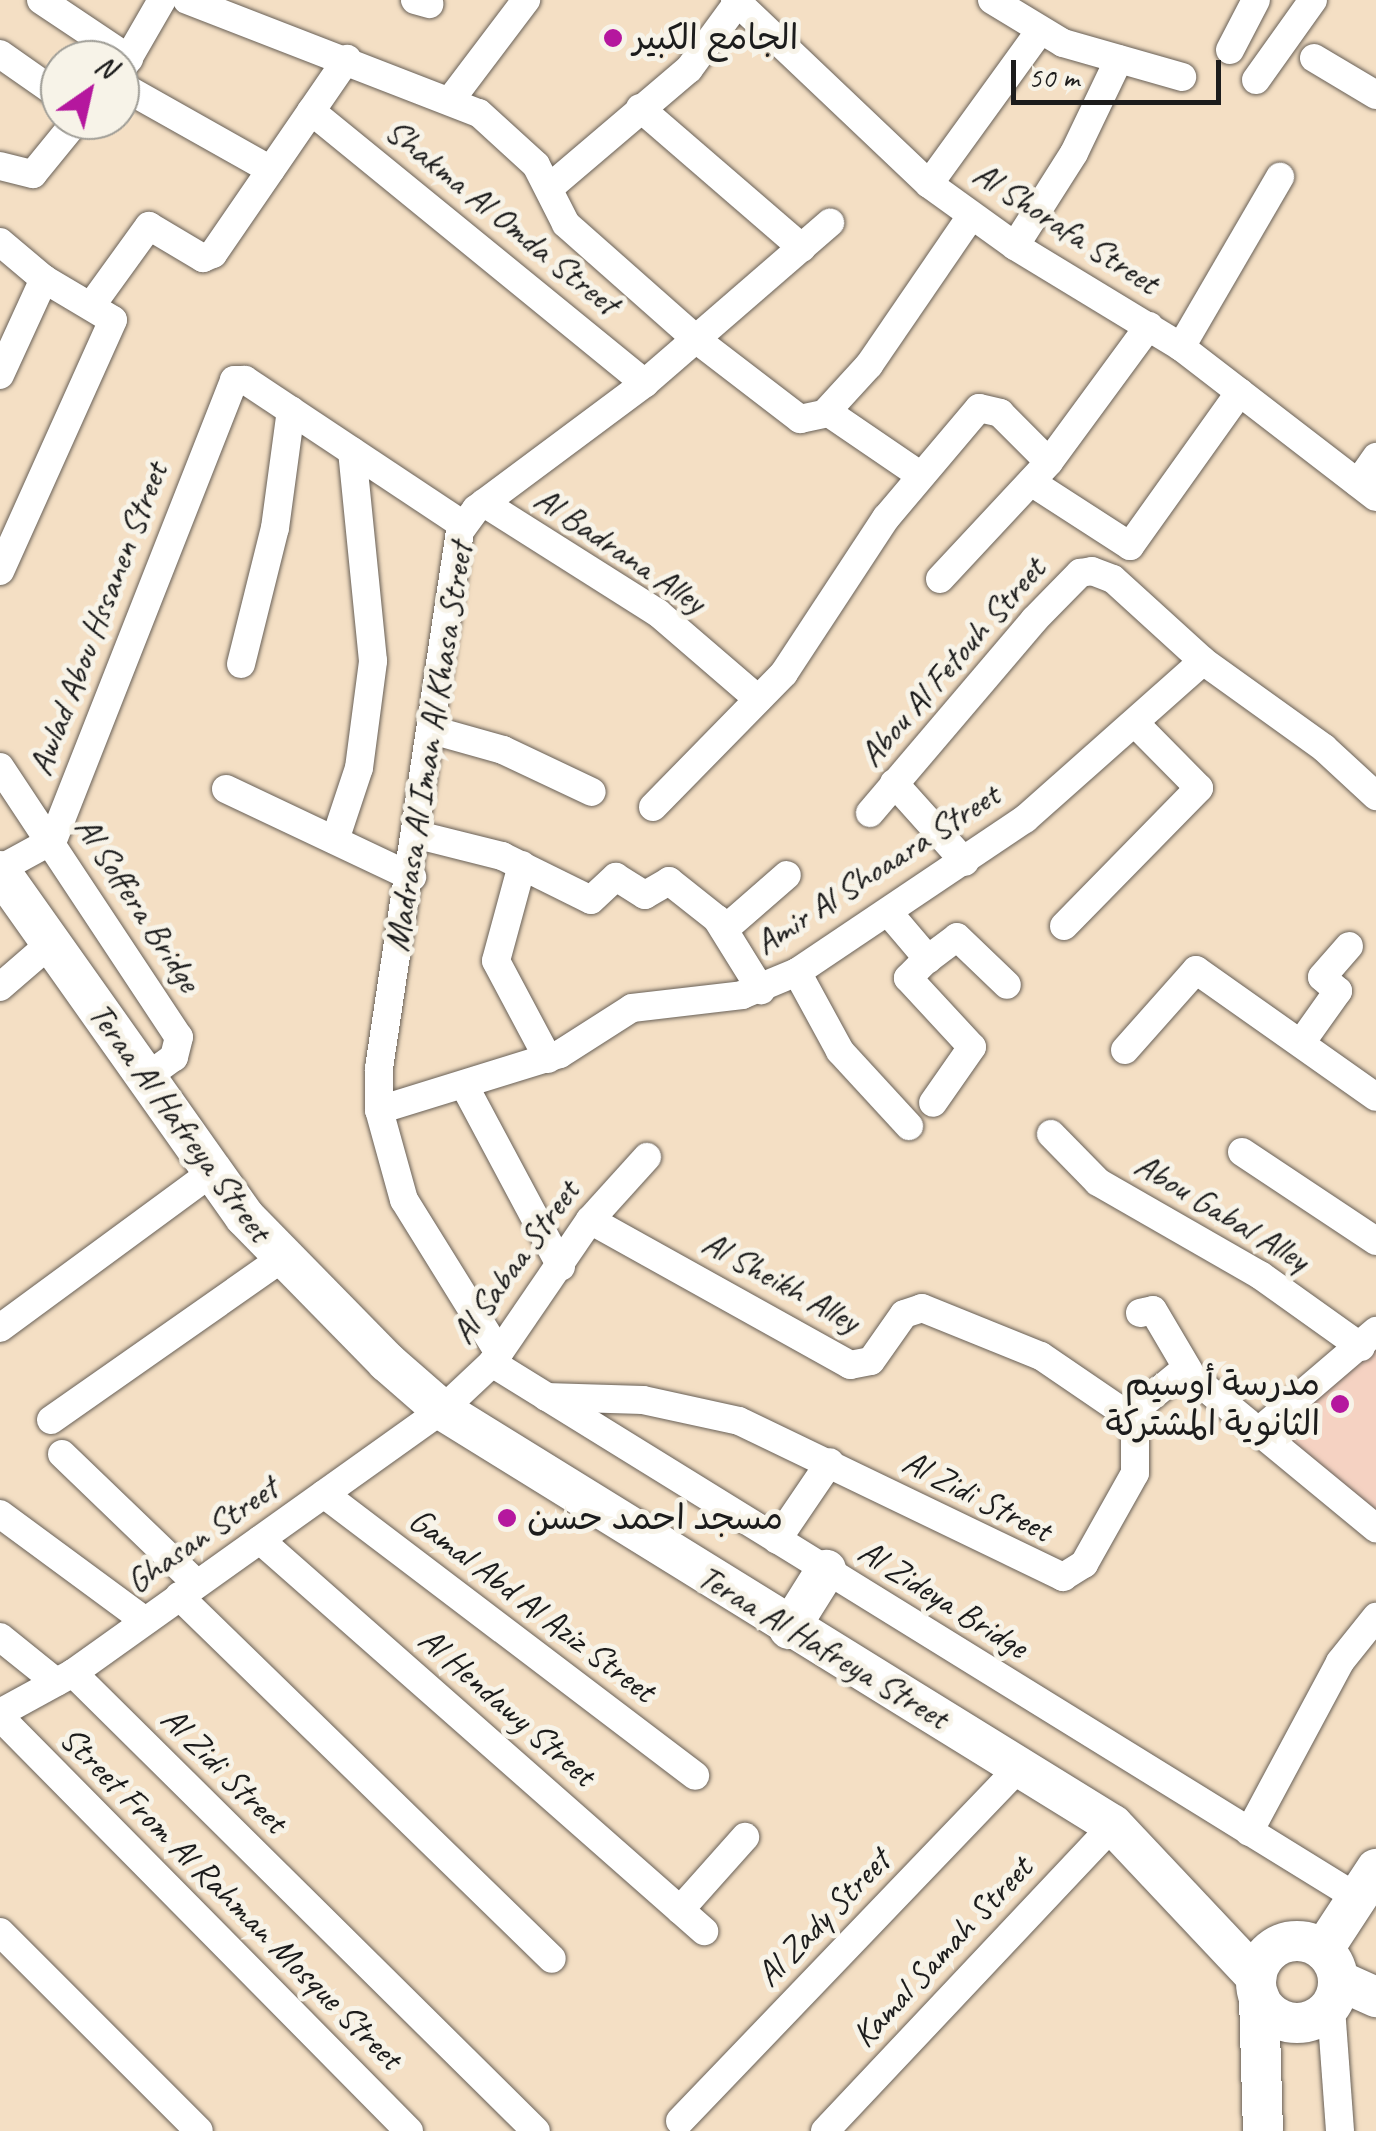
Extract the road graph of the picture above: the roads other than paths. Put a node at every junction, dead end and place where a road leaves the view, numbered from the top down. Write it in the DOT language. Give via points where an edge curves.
graph roads {
  1 [pos="41,0"];
  2 [pos="162,0"];
  3 [pos="187,0"];
  4 [pos="526,0"];
  5 [pos="992,0"];
  6 [pos="1256,0"];
  7 [pos="1313,0"];
  8 [pos="737,1"];
  9 [pos="1039,32"];
  10 [pos="87,40"];
  11 [pos="140,41"];
  12 [pos="1230,50"];
  13 [pos="0,54"];
  14 [pos="1314,58"];
  15 [pos="346,59"];
  16 [pos="1119,59"];
  17 [pos="1182,77"];
  18 [pos="1256,80"];
  19 [pos="40,82"];
  20 [pos="140,83"];
  21 [pos="1376,95"];
  22 [pos="452,98"];
  23 [pos="640,108"];
  24 [pos="311,111"];
  25 [pos="61,140"];
  26 [pos="0,166"];
  27 [pos="271,170"];
  28 [pos="1280,177"];
  29 [pos="929,184"];
  30 [pos="549,188"];
  31 [pos="972,216"];
  32 [pos="830,223"];
  33 [pos="0,242"];
  34 [pos="1015,246"];
  35 [pos="802,248"];
  36 [pos="44,279"];
  37 [pos="92,306"];
  38 [pos="1149,326"];
  39 [pos="696,340"];
  40 [pos="1181,347"];
  41 [pos="0,375"];
  42 [pos="645,383"];
  43 [pos="1240,392"];
  44 [pos="291,410"];
  45 [pos="826,412"];
  46 [pos="352,451"];
  47 [pos="1376,458"];
  48 [pos="1040,472"];
  49 [pos="920,475"];
  50 [pos="1367,490"];
  51 [pos="484,503"];
  52 [pos="463,525"];
  53 [pos="0,572"];
  54 [pos="940,579"];
  55 [pos="1203,661"];
  56 [pos="241,664"];
  57 [pos="758,700"];
  58 [pos="1135,723"];
  59 [pos="432,730"];
  60 [pos="0,766"];
  61 [pos="894,783"];
  62 [pos="226,789"];
  63 [pos="592,792"];
  64 [pos="1376,796"];
  65 [pos="653,807"];
  66 [pos="870,814"];
  67 [pos="418,834"];
  68 [pos="53,840"];
  69 [pos="335,840"];
  70 [pos="964,862"];
  71 [pos="522,865"];
  72 [pos="0,870"];
  73 [pos="786,875"];
  74 [pos="412,877"];
  75 [pos="888,912"];
  76 [pos="1064,926"];
  77 [pos="725,928"];
  78 [pos="51,943"];
  79 [pos="1349,946"];
  80 [pos="927,959"];
  81 [pos="797,972"];
  82 [pos="1007,985"];
  83 [pos="0,987"];
  84 [pos="762,990"];
  85 [pos="1301,1043"];
  86 [pos="1125,1050"];
  87 [pos="548,1059"];
  88 [pos="146,1078"];
  89 [pos="464,1085"];
  90 [pos="1376,1097"];
  91 [pos="933,1103"];
  92 [pos="379,1110"];
  93 [pos="909,1126"];
  94 [pos="1051,1134"];
  95 [pos="1242,1152"];
  96 [pos="647,1157"];
  97 [pos="210,1174"];
  98 [pos="590,1220"];
  99 [pos="1376,1241"];
  100 [pos="280,1259"];
  101 [pos="561,1266"];
  102 [pos="1140,1313"];
  103 [pos="0,1328"];
  104 [pos="1369,1339"];
  105 [pos="495,1358"];
  106 [pos="1189,1371"];
  107 [pos="546,1396"];
  108 [pos="442,1410"];
  109 [pos="1132,1418"];
  110 [pos="51,1420"];
  111 [pos="1260,1430"];
  112 [pos="62,1454"];
  113 [pos="830,1462"];
  114 [pos="324,1494"];
  115 [pos="0,1514"];
  116 [pos="1376,1528"];
  117 [pos="260,1540"];
  118 [pos="777,1540"];
  119 [pos="826,1570"];
  120 [pos="188,1590"];
  121 [pos="1376,1618"];
  122 [pos="144,1621"];
  123 [pos="789,1629"];
  124 [pos="0,1637"];
  125 [pos="64,1677"];
  126 [pos="0,1715"];
  127 [pos="1020,1767"];
  128 [pos="696,1776"];
  129 [pos="1112,1825"];
  130 [pos="1249,1832"];
  131 [pos="745,1837"];
  132 [pos="1369,1891"];
  133 [pos="680,1910"];
  134 [pos="704,1931"];
  135 [pos="0,1932"];
  136 [pos="552,1959"];
  137 [pos="1331,1979"];
  138 [pos="1257,1987"];
  139 [pos="1376,1997"];
  140 [pos="680,2121"];
  141 [pos="199,2131"];
  142 [pos="409,2131"];
  143 [pos="536,2131"];
  144 [pos="825,2131"];
  145 [pos="1263,2131"];
  146 [pos="1340,2131"];
  1 -- 10 [label="street"];
  2 -- 11 [label="street"];
  3 -- 15 [label="street"];
  4 -- 22 [label="street"];
  5 -- 9 [label="street"];
  6 -- 12 [label="street"];
  7 -- 18 [label="street"];
  8 -- 23 [label="street" via="689,69"];
  8 -- 29 [label="street, Al Shorafa Street"];
  9 -- 16 [label="street"];
  9 -- 29 [label="street"];
  13 -- 19 [label="street"];
  14 -- 21 [label="street"];
  15 -- 22 [label="street"];
  15 -- 24 [label="street"];
  16 -- 17 [label="street"];
  16 -- 34 [label="street" via="1074,153"];
  20 -- 27 [label="street"];
  22 -- 30 [label="street" via="520,145"];
  23 -- 30 [label="street"];
  23 -- 35 [label="street"];
  24 -- 27 [label="street"];
  24 -- 42 [label="street, Shakma Al Omda Street"];
  25 -- 26 [label="street" via="32,174"];
  27 -- 37 [label="street" via="209,258 150,226"];
  28 -- 40 [label="street"];
  29 -- 31 [label="street, Al Shorafa Street"];
  30 -- 39 [label="street" via="566,224"];
  31 -- 34 [label="street, Al Shorafa Street"];
  31 -- 45 [label="street" via="869,364"];
  32 -- 35 [label="street, Madrasa Al Iman Al Khasa Street"];
  33 -- 36 [label="street"];
  34 -- 38 [label="street, Al Shorafa Street"];
  35 -- 39 [label="street, Madrasa Al Iman Al Khasa Street"];
  36 -- 37 [label="street"];
  36 -- 41 [label="street"];
  37 -- 53 [label="street" via="108,313 112,324"];
  38 -- 40 [label="street, Al Shorafa Street"];
  38 -- 48 [label="street"];
  39 -- 42 [label="street, Madrasa Al Iman Al Khasa Street"];
  39 -- 45 [label="street" via="800,419"];
  40 -- 43 [label="street, Al Shorafa Street"];
  42 -- 51 [label="street, Madrasa Al Iman Al Khasa Street"];
  43 -- 48 [label="street" via="1130,546"];
  43 -- 50 [label="street, Al Shorafa Street"];
  44 -- 46 [label="street"];
  44 -- 56 [label="street" via="275,528"];
  44 -- 68 [label="street, Awlad Abou Hssanen Street" via="245,380 228,388"];
  45 -- 49 [label="street"];
  46 -- 52 [label="street"];
  46 -- 69 [label="street" via="373,661 357,779"];
  47 -- 50 [label="street"];
  48 -- 49 [label="street" via="986,406"];
  48 -- 54 [label="street"];
  49 -- 57 [label="street" via="784,673"];
  51 -- 52 [label="street, Madrasa Al Iman Al Khasa Street"];
  51 -- 57 [label="street, Al Badrana Alley" via="658,614"];
  52 -- 59 [label="street, Madrasa Al Iman Al Khasa Street"];
  55 -- 58 [label="street, Amir Al Shoaara Street"];
  55 -- 61 [label="street, Abou Al Fetouh Street" via="1113,579 1080,573"];
  55 -- 64 [label="street, Abou Al Fetouh Street" via="1324,748"];
  57 -- 65 [label="street"];
  58 -- 70 [label="street, Amir Al Shoaara Street"];
  58 -- 76 [label="street" via="1199,788"];
  59 -- 63 [label="street" via="503,750"];
  59 -- 67 [label="street, Madrasa Al Iman Al Khasa Street"];
  60 -- 68 [label="street, Al Soffera Bridge"];
  61 -- 66 [label="street, Abou Al Fetouh Street"];
  61 -- 70 [label="street"];
  62 -- 69 [label="street"];
  67 -- 71 [label="street"];
  67 -- 74 [label="street, Madrasa Al Iman Al Khasa Street"];
  68 -- 72 [label="street"];
  68 -- 88 [label="street, Al Soffera Bridge" via="179,1038 174,1057"];
  69 -- 74 [label="street"];
  70 -- 75 [label="street, Amir Al Shoaara Street"];
  71 -- 77 [label="street" via="591,900 616,877 645,895 670,881"];
  71 -- 87 [label="street" via="496,960"];
  72 -- 78 [label="street, Teraa Al Hafreya Street"];
  73 -- 77 [label="street"];
  74 -- 92 [label="street, Madrasa Al Iman Al Khasa Street" via="378,1068"];
  75 -- 80 [label="street"];
  75 -- 81 [label="street, Amir Al Shoaara Street"];
  77 -- 84 [label="street"];
  78 -- 83 [label="street"];
  78 -- 88 [label="street, Teraa Al Hafreya Street"];
  79 -- 85 [label="street" via="1322,978 1338,991"];
  80 -- 82 [label="street" via="957,937"];
  80 -- 91 [label="street" via="908,978 972,1048"];
  81 -- 84 [label="street, Amir Al Shoaara Street"];
  81 -- 93 [label="street" via="840,1050"];
  84 -- 87 [label="street, Amir Al Shoaara Street" via="632,1008"];
  85 -- 86 [label="street" via="1196,970"];
  85 -- 90 [label="street"];
  87 -- 89 [label="street, Amir Al Shoaara Street"];
  88 -- 97 [label="street, Teraa Al Hafreya Street"];
  89 -- 92 [label="street, Amir Al Shoaara Street"];
  89 -- 101 [label="street"];
  92 -- 105 [label="street, Madrasa Al Iman Al Khasa Street" via="404,1200"];
  94 -- 104 [label="street, Abou Gabal Alley" via="1098,1182"];
  95 -- 99 [label="street"];
  96 -- 98 [label="street, Al Sabaa Street"];
  97 -- 100 [label="street, Teraa Al Hafreya Street"];
  97 -- 103 [label="street"];
  98 -- 101 [label="street, Al Sabaa Street"];
  98 -- 109 [label="street, Al Sheikh Alley" via="850,1365 871,1361 904,1314 922,1308 1042,1356"];
  100 -- 108 [label="street, Teraa Al Hafreya Street"];
  100 -- 110 [label="street"];
  101 -- 105 [label="street, Al Sabaa Street"];
  102 -- 106 [label="street" via="1153,1310"];
  104 -- 111 [label="street"];
  105 -- 107 [label="street, Al Zideya Bridge"];
  105 -- 108 [label="street, Al Sabaa Street"];
  106 -- 109 [label="street" via="1178,1372"];
  106 -- 111 [label="street"];
  107 -- 113 [label="street, Al Zidi Street" via="692,1408 786,1439"];
  107 -- 118 [label="street, Al Zideya Bridge"];
  108 -- 114 [label="street, Ghasan Street"];
  108 -- 123 [label="street, Teraa Al Hafreya Street"];
  109 -- 113 [label="street, Al Zidi Street" via="1135,1473 1084,1564 1063,1577"];
  111 -- 116 [label="street"];
  112 -- 120 [label="street"];
  113 -- 118 [label="street"];
  114 -- 117 [label="street, Ghasan Street"];
  114 -- 128 [label="street, Gamal Abd Al Aziz Street"];
  115 -- 122 [label="street"];
  117 -- 120 [label="street, Ghasan Street"];
  117 -- 133 [label="street, Al Hendawy Street"];
  118 -- 119 [label="street, Al Zideya Bridge"];
  119 -- 123 [label="street"];
  119 -- 130 [label="street, Al Zideya Bridge"];
  120 -- 122 [label="street, Ghasan Street"];
  120 -- 136 [label="street"];
  121 -- 130 [label="street" via="1340,1662"];
  122 -- 125 [label="street, Ghasan Street"];
  123 -- 127 [label="street, Teraa Al Hafreya Street"];
  124 -- 125 [label="street, Al Zidi Street"];
  125 -- 126 [label="street, Ghasan Street"];
  125 -- 143 [label="street, Al Zidi Street"];
  126 -- 142 [label="street, Street From Al Rahman Mosque Street"];
  127 -- 129 [label="street, Teraa Al Hafreya Street"];
  127 -- 140 [label="street, Al Zady Street"];
  129 -- 138 [label="street, Teraa Al Hafreya Street"];
  129 -- 144 [label="street, Kamal Samah Street"];
  130 -- 132 [label="street, Al Zideya Bridge"];
  131 -- 133 [label="street"];
  132 -- 137 [label="street"];
  133 -- 134 [label="street, Al Hendawy Street"];
  135 -- 141 [label="street"];
  137 -- 138 [label="street" via="1294,2023 1273,2016"];
  137 -- 138 [label="street" via="1300,1941 1276,1947"];
  137 -- 139 [label="street"];
  137 -- 146 [label="street"];
  138 -- 145 [label="street"];
}
